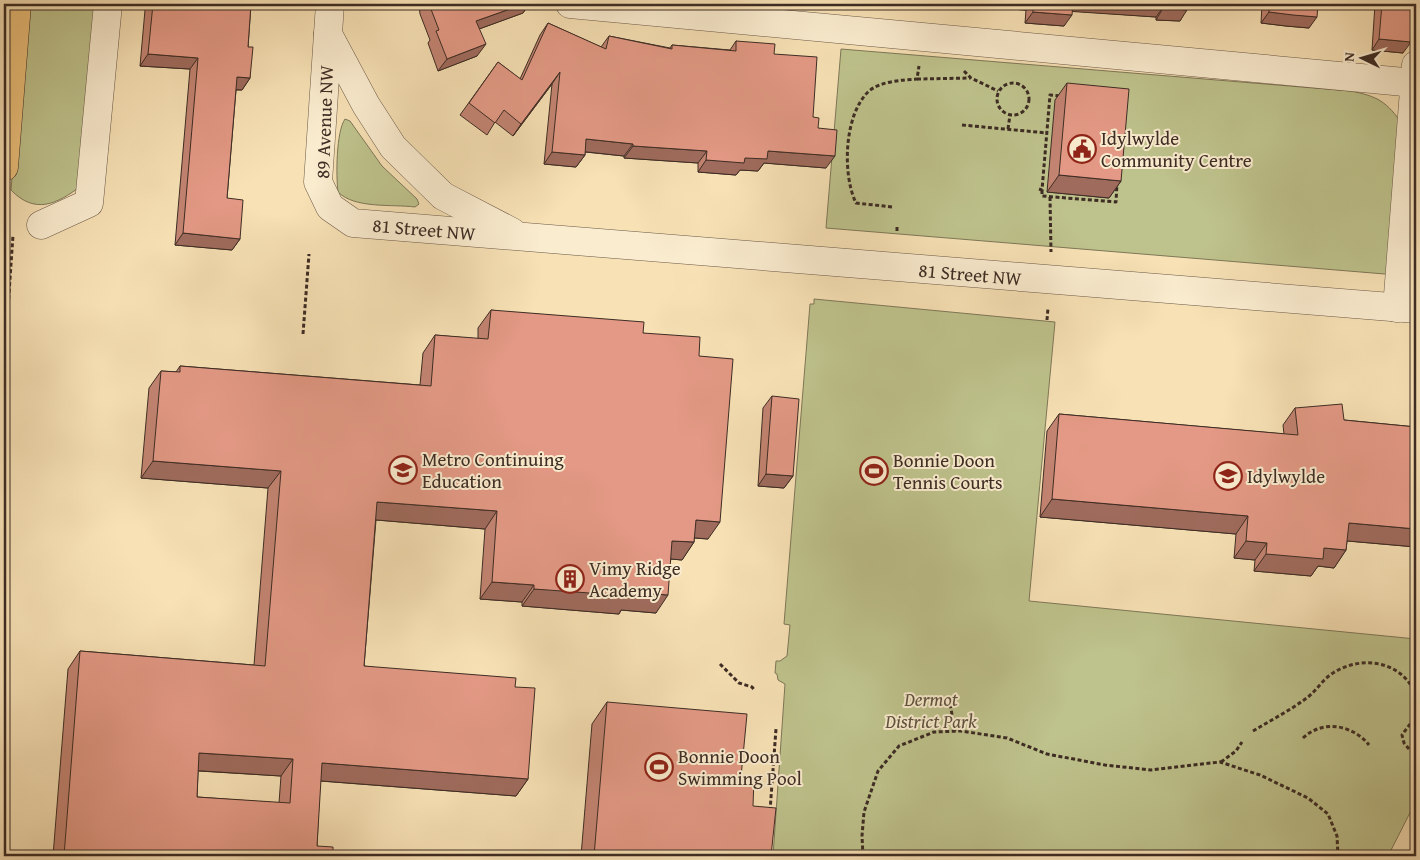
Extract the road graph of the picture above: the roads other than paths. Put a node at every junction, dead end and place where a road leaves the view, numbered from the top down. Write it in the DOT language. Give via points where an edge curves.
graph roads {
  1 [pos="16,4"];
  2 [pos="108,4"];
  3 [pos="330,4"];
  4 [pos="570,4"];
  5 [pos="646,8"];
  6 [pos="328,34"];
  7 [pos="1415,74"];
  8 [pos="393,147"];
  9 [pos="4,166"];
  10 [pos="330,207"];
  11 [pos="41,225"];
  12 [pos="523,238"];
  13 [pos="1407,308"];
  1 -- 9 [label="main road"];
  2 -- 11 [label="street" via="89,203"];
  3 -- 6 [label="street, 89 Avenue NW"];
  4 -- 5 [label="street"];
  5 -- 7 [label="street"];
  6 -- 8 [label="street, 89 Avenue NW"];
  6 -- 10 [label="street, 89 Avenue NW" via="318,182"];
  7 -- 13 [label="street"];
  8 -- 12 [label="street, 81 Street NW" via="443,196"];
  10 -- 12 [label="street, 81 Street NW" via="353,223"];
  12 -- 13 [label="street, 81 Street NW"];
}
